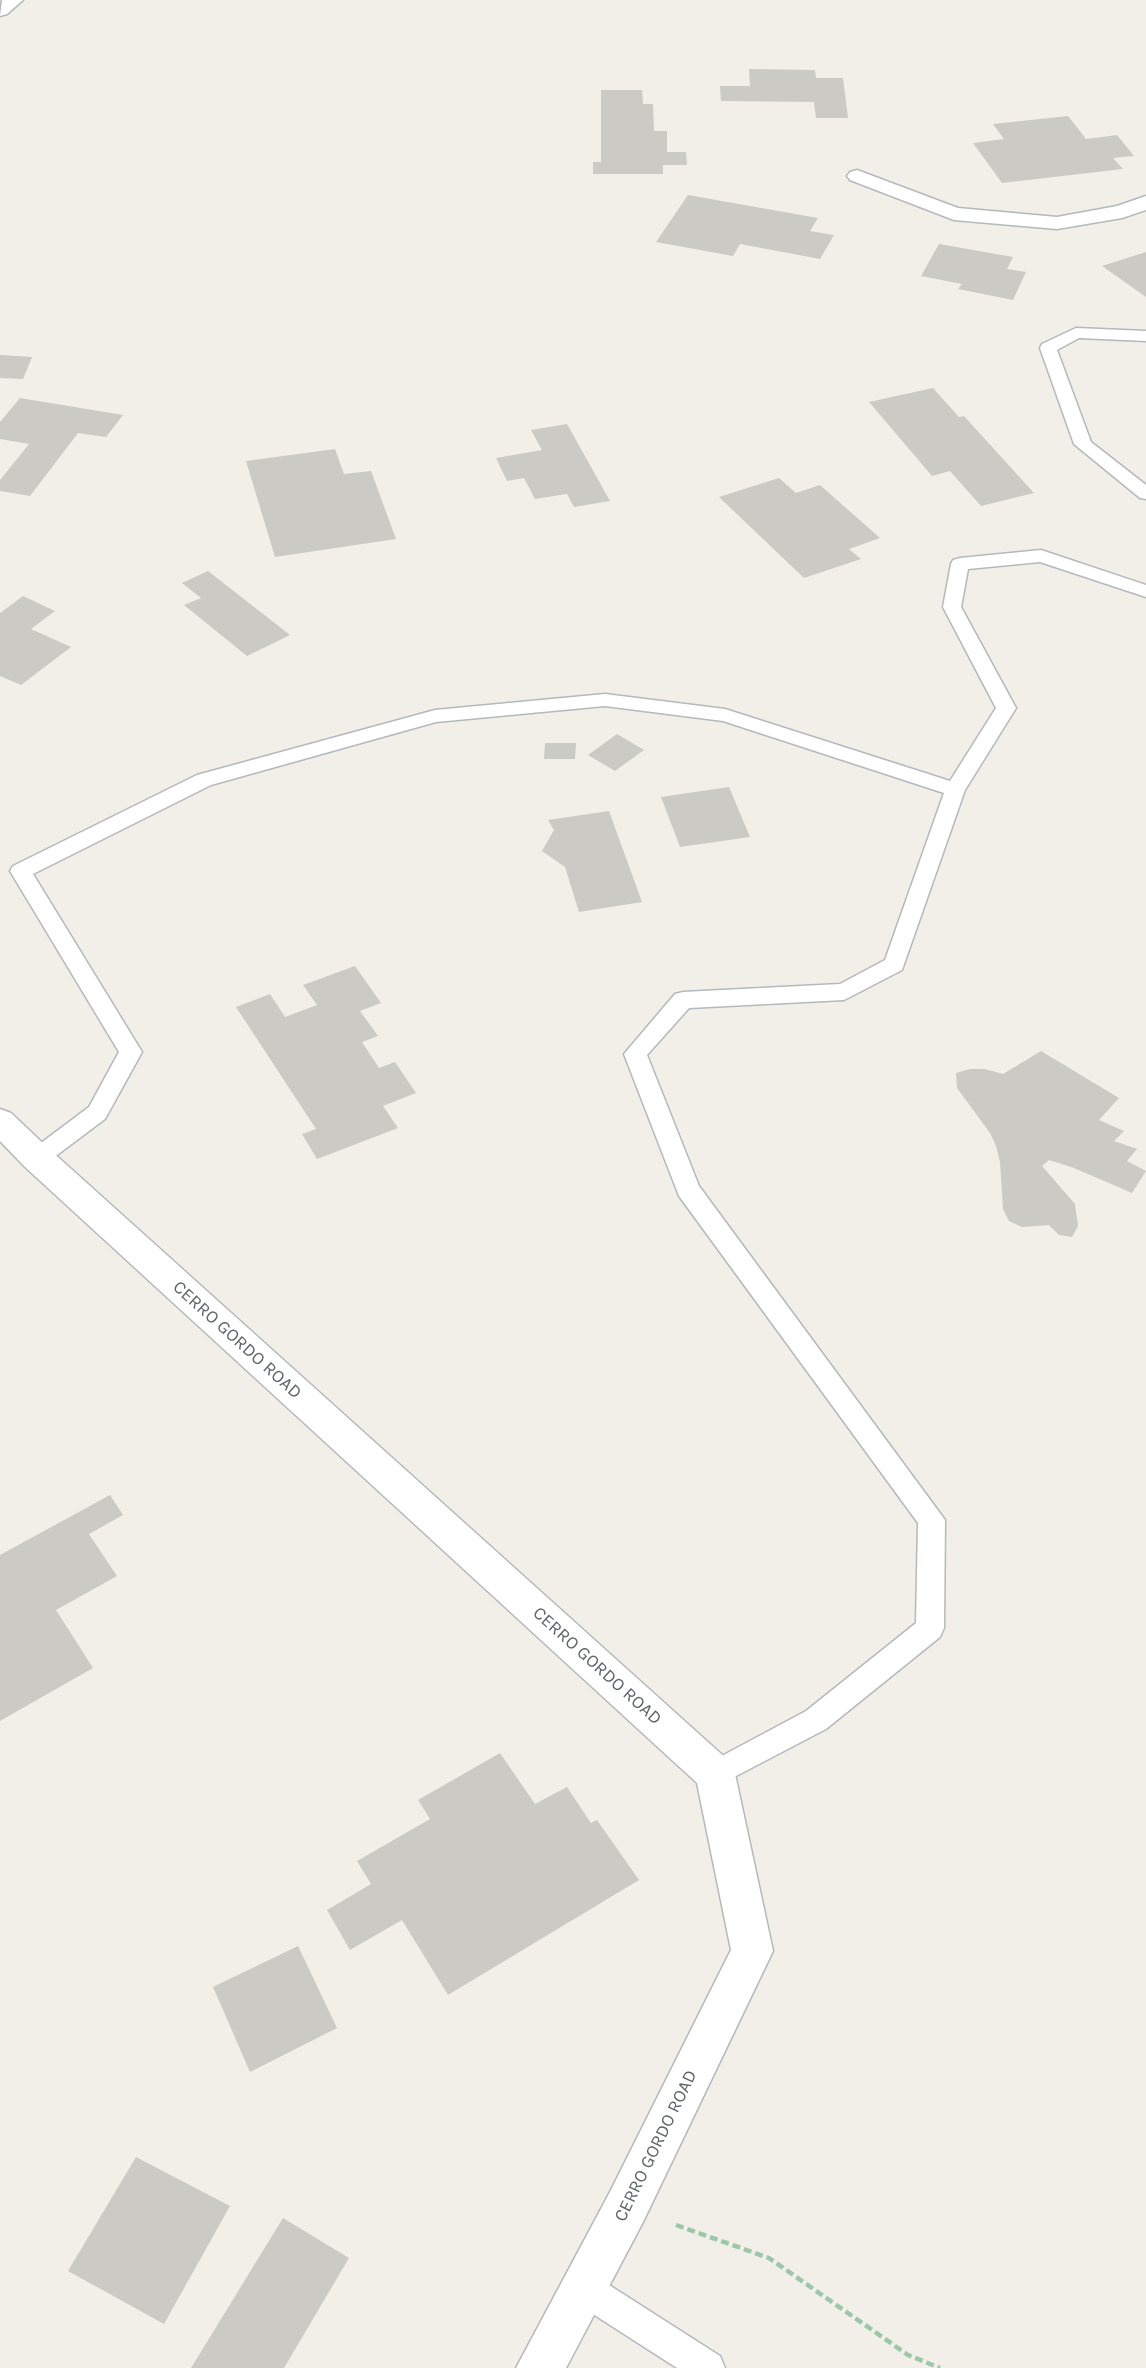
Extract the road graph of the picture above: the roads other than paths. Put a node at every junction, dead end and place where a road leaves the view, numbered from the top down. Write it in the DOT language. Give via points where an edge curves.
graph roads {
  1 [pos="14,0"];
  2 [pos="0,10"];
  3 [pos="857,176"];
  4 [pos="1146,202"];
  5 [pos="1146,336"];
  6 [pos="1146,495"];
  7 [pos="1146,591"];
  8 [pos="955,790"];
  9 [pos="0,1121"];
  10 [pos="38,1158"];
  11 [pos="714,1774"];
  12 [pos="583,2288"];
  13 [pos="540,2368"];
  14 [pos="708,2368"];
  1 -- 2 [label="street"];
  3 -- 4 [label="street" via="954,214 1057,223 1122,212"];
  5 -- 6 [label="lane" via="1076,333 1048,348 1083,444"];
  7 -- 8 [label="lane" via="1041,556 960,564 952,606 1006,708"];
  8 -- 10 [label="lane" via="725,715 605,700 435,716 204,780 21,871 131,1052 97,1113"];
  8 -- 11 [label="lane" via="894,965 844,992 683,1000 634,1054 688,1190 932,1520 930,1628 816,1720"];
  9 -- 10 [label="street, CERRO GORDO ROAD"];
  10 -- 11 [label="street, CERRO GORDO ROAD"];
  11 -- 12 [label="street, CERRO GORDO ROAD" via="752,1950"];
  12 -- 13 [label="street, CERRO GORDO ROAD"];
  12 -- 14 [label="lane"];
}
